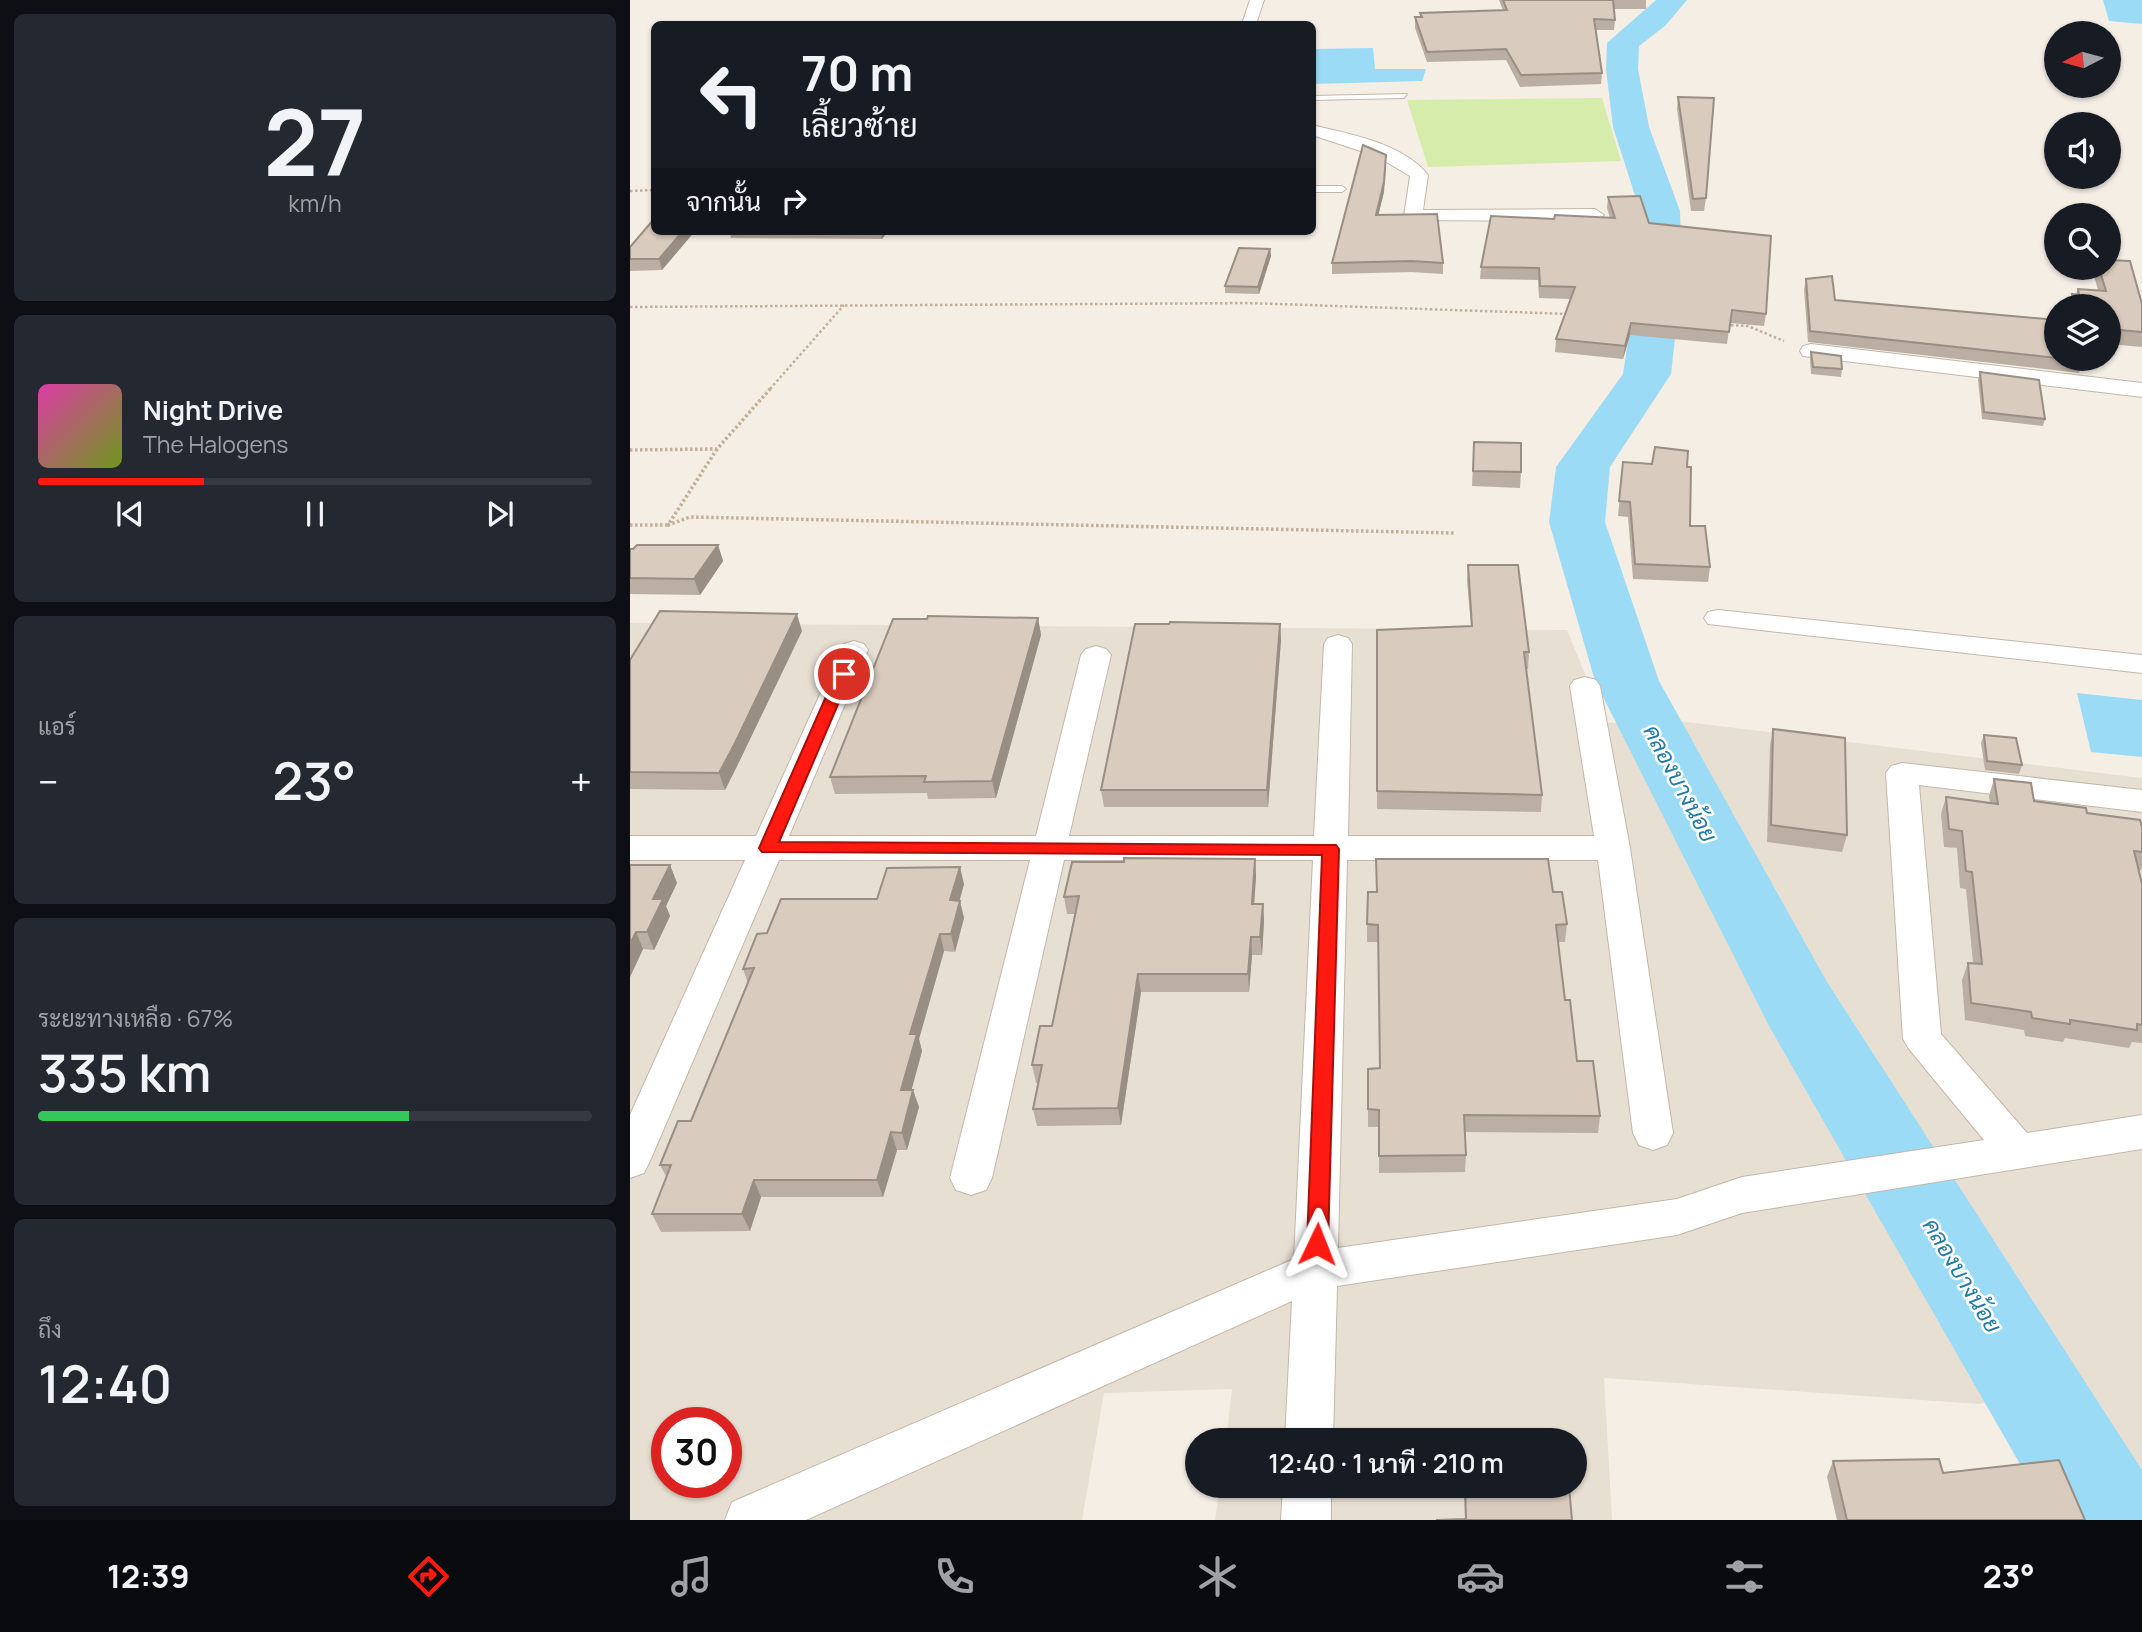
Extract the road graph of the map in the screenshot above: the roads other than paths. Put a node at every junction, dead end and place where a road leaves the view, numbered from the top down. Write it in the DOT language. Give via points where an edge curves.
graph roads {
  1 [pos="1257,0"];
  2 [pos="1250,21"];
  3 [pos="1404,96"];
  4 [pos="1316,98"];
  5 [pos="1316,131"];
  6 [pos="1316,189"];
  7 [pos="1342,189"];
  8 [pos="1595,215"];
  9 [pos="1811,351"];
  10 [pos="2142,390"];
  11 [pos="1718,618"];
  12 [pos="1338,644"];
  13 [pos="854,650"];
  14 [pos="1096,655"];
  15 [pos="2142,664"];
  16 [pos="1586,686"];
  17 [pos="2142,801"];
  18 [pos="630,848"];
  19 [pos="768,848"];
  20 [pos="1049,848"];
  21 [pos="1613,848"];
  22 [pos="1330,849"];
  23 [pos="1653,1132"];
  24 [pos="2142,1132"];
  25 [pos="2017,1150"];
  26 [pos="630,1161"];
  27 [pos="971,1178"];
  28 [pos="1317,1270"];
  29 [pos="1310,1428"];
  30 [pos="1307,1498"];
  31 [pos="750,1520"];
  32 [pos="1306,1520"];
  1 -- 2 [label="street"];
  3 -- 4 [label="lane"];
  5 -- 8 [label="street" via="1401,159 1419,175 1413,216"];
  6 -- 7 [label="lane"];
  9 -- 10 [label="street"];
  11 -- 15 [label="street"];
  12 -- 22 [label="street"];
  13 -- 19 [label="street"];
  14 -- 20 [label="street"];
  16 -- 21 [label="street"];
  17 -- 25 [label="street" via="1902,773 1922,1039"];
  18 -- 19 [label="street"];
  19 -- 20 [label="street"];
  19 -- 26 [label="street"];
  20 -- 22 [label="street"];
  20 -- 27 [label="street"];
  21 -- 22 [label="street"];
  21 -- 23 [label="street"];
  22 -- 28 [label="street"];
  24 -- 25 [label="street"];
  25 -- 28 [label="street" via="1742,1195 1677,1217"];
  28 -- 29 [label="street"];
  28 -- 31 [label="street"];
  30 -- 32 [label="street"];
}
